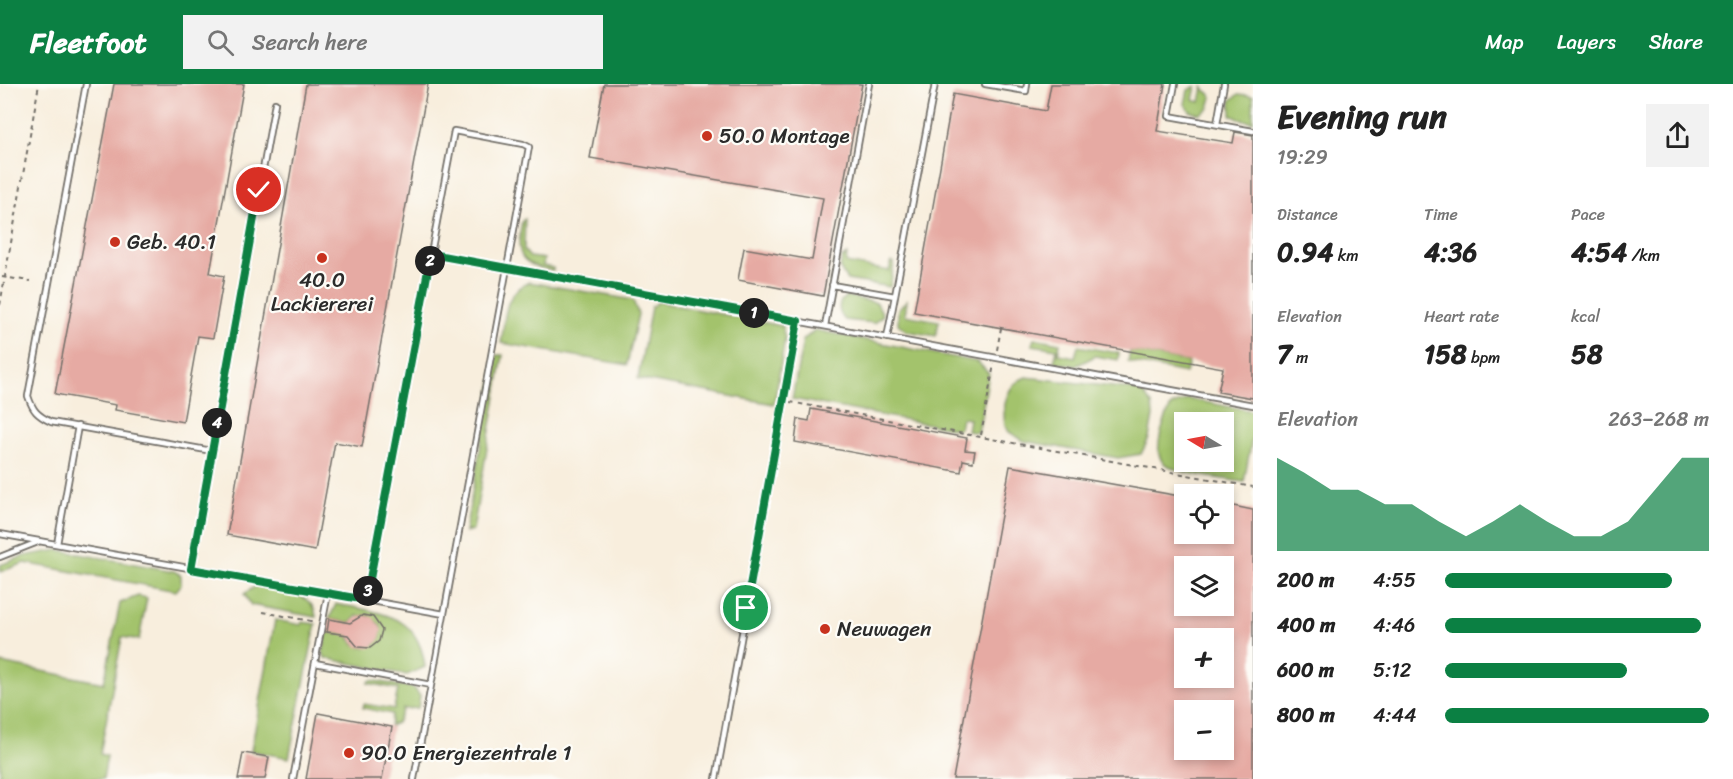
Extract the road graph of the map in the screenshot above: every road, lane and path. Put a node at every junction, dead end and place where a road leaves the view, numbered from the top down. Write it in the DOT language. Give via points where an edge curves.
graph roads {
  1 [pos="39,84"];
  2 [pos="86,84"];
  3 [pos="869,84"];
  4 [pos="934,84"];
  5 [pos="988,84"];
  6 [pos="1027,84"];
  7 [pos="1175,84"];
  8 [pos="1224,84"];
  9 [pos="275,103"];
  10 [pos="1217,124"];
  11 [pos="1253,131"];
  12 [pos="431,254"];
  13 [pos="507,268"];
  14 [pos="3,277"];
  15 [pos="30,281"];
  16 [pos="832,285"];
  17 [pos="895,296"];
  18 [pos="0,305"];
  19 [pos="798,321"];
  20 [pos="825,326"];
  21 [pos="1001,328"];
  22 [pos="887,338"];
  23 [pos="995,357"];
  24 [pos="783,401"];
  25 [pos="1253,405"];
  26 [pos="78,426"];
  27 [pos="981,435"];
  28 [pos="212,451"];
  29 [pos="1253,487"];
  30 [pos="1,536"];
  31 [pos="40,541"];
  32 [pos="57,544"];
  33 [pos="0,557"];
  34 [pos="191,569"];
  35 [pos="327,593"];
  36 [pos="366,600"];
  37 [pos="263,612"];
  38 [pos="444,614"];
  39 [pos="322,623"];
  40 [pos="315,663"];
  41 [pos="431,685"];
  42 [pos="293,779"];
  43 [pos="414,779"];
  44 [pos="716,779"];
  1 -- 14 [label="path"];
  2 -- 26 [label="lane" via="28,396 36,414 51,422"];
  3 -- 16 [label="lane"];
  4 -- 17 [label="lane"];
  5 -- 6 [label="lane" via="1026,91"];
  7 -- 10 [label="lane" via="1169,116"];
  8 -- 10 [label="lane"];
  9 -- 28 [label="lane"];
  10 -- 11 [label="lane"];
  12 -- 13 [label="lane"];
  12 -- 13 [label="lane" via="454,131 529,147"];
  12 -- 36 [label="lane"];
  13 -- 19 [label="lane"];
  13 -- 38 [label="lane"];
  14 -- 15 [label="path"];
  14 -- 18 [label="path"];
  16 -- 17 [label="lane"];
  16 -- 20 [label="lane"];
  17 -- 22 [label="lane"];
  19 -- 20 [label="lane"];
  19 -- 24 [label="lane"];
  20 -- 22 [label="lane"];
  21 -- 23 [label="path"];
  22 -- 23 [label="lane"];
  23 -- 25 [label="lane"];
  23 -- 27 [label="path"];
  24 -- 27 [label="path"];
  24 -- 44 [label="lane"];
  26 -- 28 [label="lane"];
  26 -- 32 [label="lane"];
  27 -- 29 [label="path"];
  28 -- 34 [label="lane"];
  30 -- 31 [label="lane"];
  31 -- 32 [label="lane"];
  31 -- 33 [label="lane"];
  32 -- 34 [label="lane"];
  34 -- 35 [label="lane"];
  35 -- 36 [label="lane"];
  35 -- 39 [label="lane"];
  36 -- 38 [label="lane"];
  37 -- 39 [label="path"];
  38 -- 41 [label="lane"];
  39 -- 40 [label="lane"];
  40 -- 41 [label="lane"];
  40 -- 42 [label="lane"];
  41 -- 43 [label="lane"];
}
